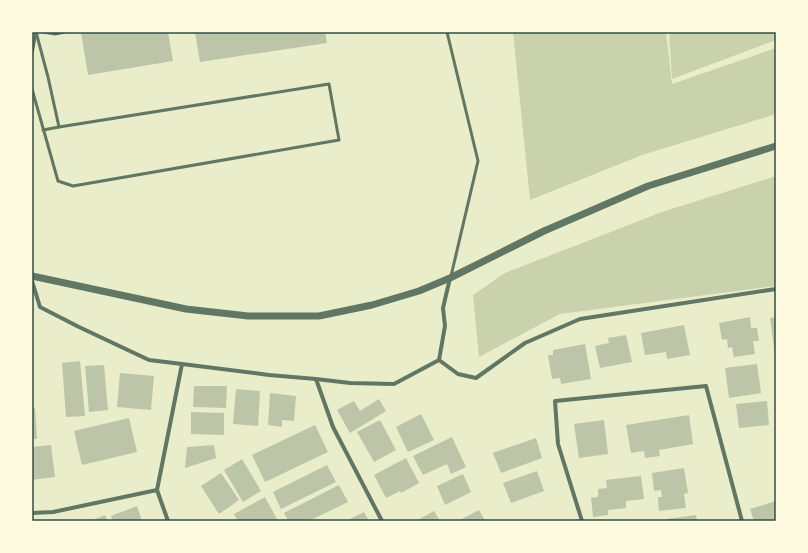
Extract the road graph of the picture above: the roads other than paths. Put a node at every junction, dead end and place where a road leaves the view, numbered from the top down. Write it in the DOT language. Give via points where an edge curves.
graph roads {
  1 [pos="36,32"];
  2 [pos="44,32"];
  3 [pos="65,32"];
  4 [pos="447,32"];
  5 [pos="32,54"];
  6 [pos="32,89"];
  7 [pos="59,127"];
  8 [pos="43,130"];
  9 [pos="776,146"];
  10 [pos="32,276"];
  11 [pos="450,278"];
  12 [pos="32,281"];
  13 [pos="776,289"];
  14 [pos="439,360"];
  15 [pos="182,364"];
  16 [pos="316,379"];
  17 [pos="157,490"];
  18 [pos="32,513"];
  19 [pos="168,521"];
  20 [pos="382,521"];
  21 [pos="582,521"];
  22 [pos="742,521"];
  1 -- 5 [label="lane"];
  1 -- 7 [label="lane"];
  2 -- 3 [label="lane"];
  4 -- 11 [label="lane" via="478,161"];
  6 -- 8 [label="lane"];
  7 -- 8 [label="lane"];
  7 -- 8 [label="lane" via="330,84 339,140 73,186 58,181"];
  9 -- 11 [label="street" via="648,186 544,231"];
  10 -- 11 [label="street" via="186,309 248,316 319,316 372,305 419,291"];
  11 -- 14 [label="street" via="443,308 444,326"];
  12 -- 15 [label="street" via="40,307 149,360"];
  13 -- 14 [label="street" via="580,319 525,343 476,378 458,374"];
  14 -- 16 [label="street" via="394,384"];
  15 -- 16 [label="street"];
  15 -- 17 [label="street"];
  16 -- 20 [label="street" via="333,427"];
  17 -- 18 [label="street" via="53,512"];
  17 -- 19 [label="street"];
  21 -- 22 [label="street" via="558,444 555,401 706,386"];
}
